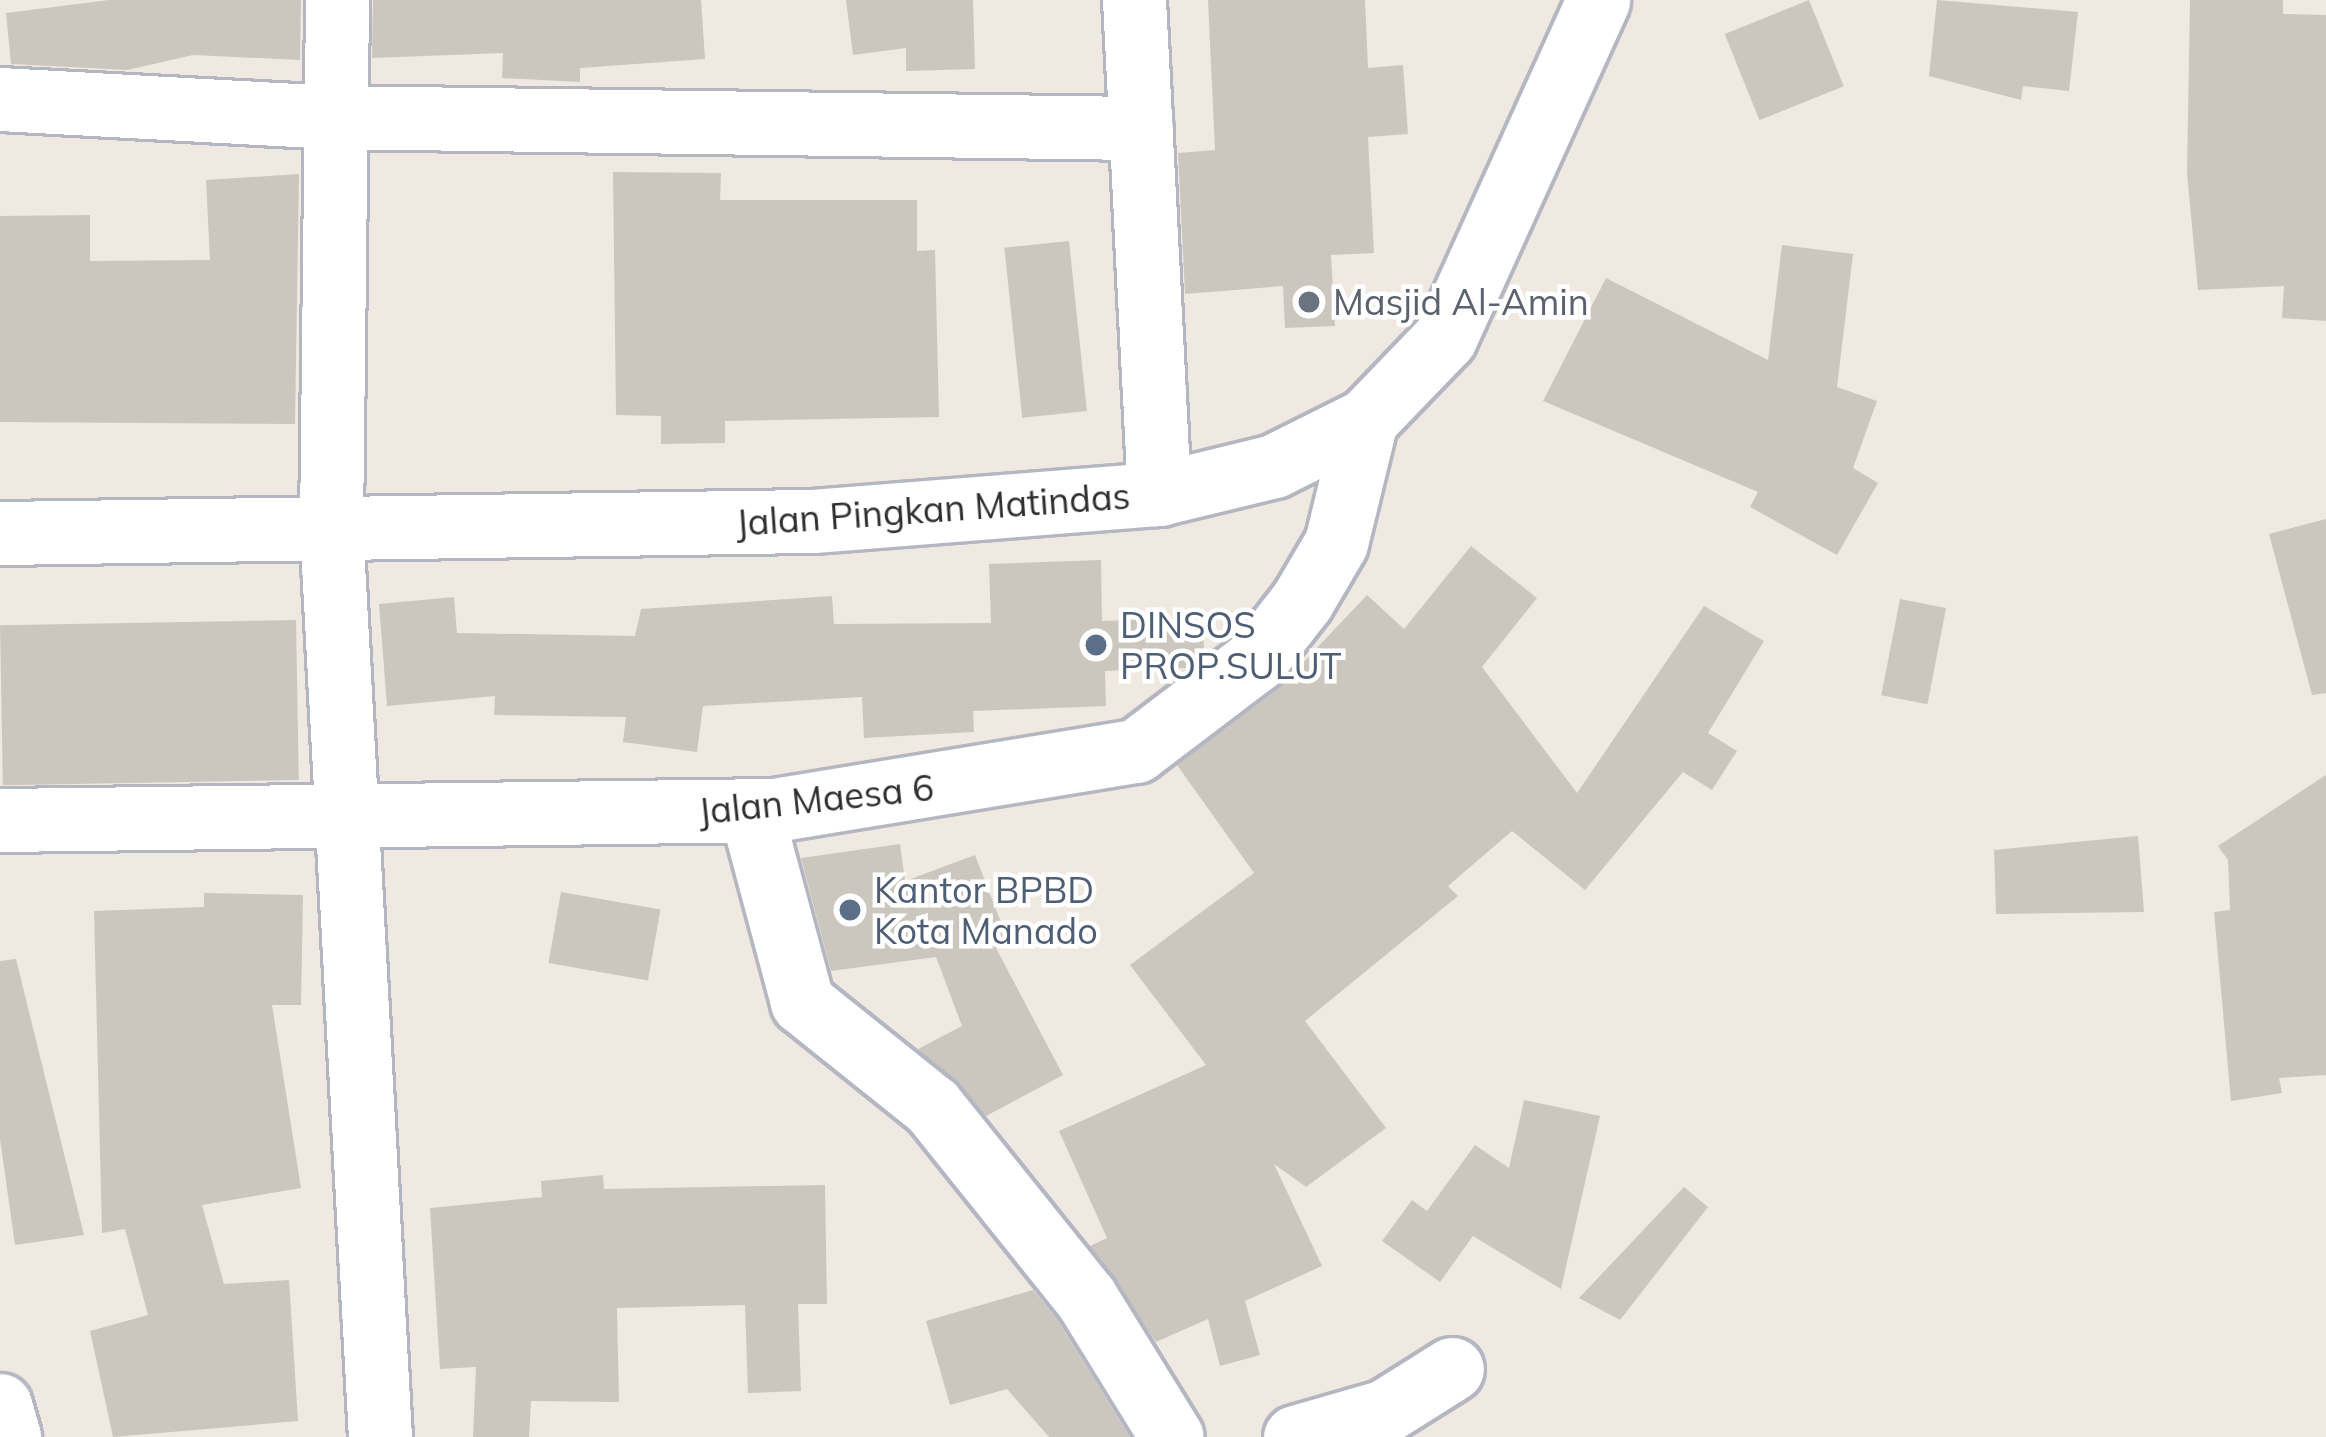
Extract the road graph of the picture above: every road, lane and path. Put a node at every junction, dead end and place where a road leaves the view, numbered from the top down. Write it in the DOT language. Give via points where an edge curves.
graph roads {
  1 [pos="337,0"];
  2 [pos="1134,0"];
  3 [pos="1598,0"];
  4 [pos="0,99"];
  5 [pos="330,117"];
  6 [pos="1141,128"];
  7 [pos="1366,420"];
  8 [pos="1160,494"];
  9 [pos="331,527"];
  10 [pos="0,533"];
  11 [pos="752,811"];
  12 [pos="348,817"];
  13 [pos="0,820"];
  14 [pos="1452,1369"];
  15 [pos="0,1406"];
  16 [pos="9,1437"];
  17 [pos="380,1437"];
  18 [pos="1172,1437"];
  19 [pos="1295,1437"];
  1 -- 5 [label="street"];
  2 -- 6 [label="street"];
  3 -- 7 [label="street, Jalan Pingkan Matindas" via="1444,338"];
  4 -- 5 [label="street"];
  5 -- 6 [label="street"];
  5 -- 9 [label="street"];
  6 -- 8 [label="street"];
  7 -- 8 [label="street, Jalan Pingkan Matindas" via="1274,466"];
  7 -- 11 [label="street, Jalan Maesa 6" via="1336,543 1302,601 1256,660 1177,727 1136,751 1045,772"];
  8 -- 9 [label="street, Jalan Pingkan Matindas" via="813,520"];
  9 -- 10 [label="street, Jalan Pingkan Matindas"];
  9 -- 12 [label="street"];
  11 -- 12 [label="street, Jalan Maesa 6"];
  11 -- 18 [label="street" via="802,1002 932,1106 1086,1298"];
  12 -- 13 [label="street, Jalan Maesa 6"];
  12 -- 17 [label="street"];
  14 -- 19 [label="street" via="1384,1411"];
  15 -- 16 [label="street"];
}
